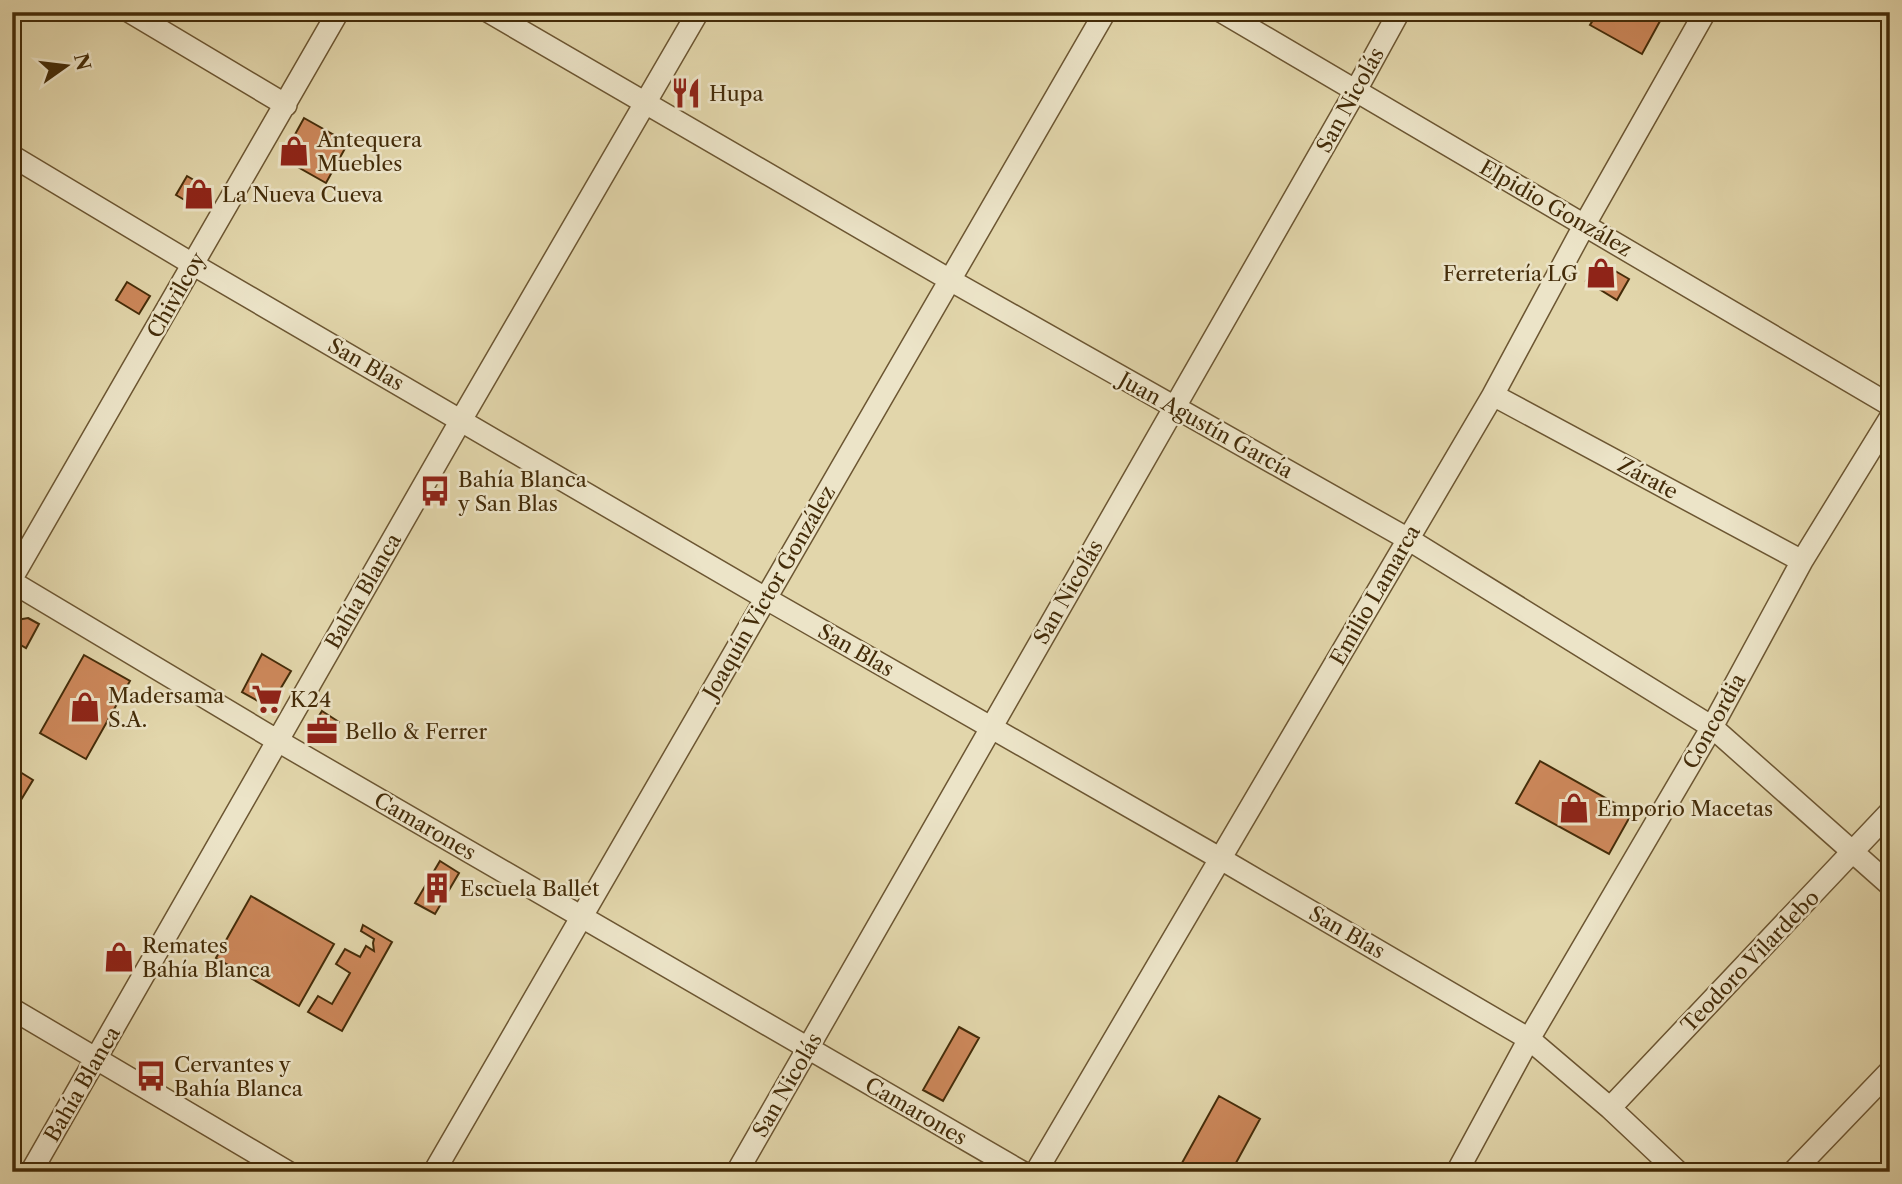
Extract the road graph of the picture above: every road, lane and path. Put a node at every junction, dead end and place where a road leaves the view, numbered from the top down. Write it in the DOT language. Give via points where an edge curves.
graph roads {
  1 [pos="130,12"];
  2 [pos="338,12"];
  3 [pos="489,12"];
  4 [pos="698,12"];
  5 [pos="1105,12"];
  6 [pos="1222,12"];
  7 [pos="1399,12"];
  8 [pos="1705,12"];
  9 [pos="1355,92"];
  10 [pos="645,103"];
  11 [pos="286,106"];
  12 [pos="12,156"];
  13 [pos="1585,224"];
  14 [pos="194,265"];
  15 [pos="950,280"];
  16 [pos="1493,395"];
  17 [pos="1890,405"];
  18 [pos="1173,408"];
  19 [pos="1890,418"];
  20 [pos="461,420"];
  21 [pos="1408,539"];
  22 [pos="1802,561"];
  23 [pos="12,580"];
  24 [pos="765,598"];
  25 [pos="992,727"];
  26 [pos="1712,727"];
  27 [pos="278,741"];
  28 [pos="1890,812"];
  29 [pos="1854,852"];
  30 [pos="1222,859"];
  31 [pos="1890,885"];
  32 [pos="582,917"];
  33 [pos="12,1009"];
  34 [pos="1529,1039"];
  35 [pos="808,1049"];
  36 [pos="96,1059"];
  37 [pos="1890,1071"];
  38 [pos="1610,1108"];
  39 [pos="31,1172"];
  40 [pos="288,1172"];
  41 [pos="434,1172"];
  42 [pos="737,1172"];
  43 [pos="1022,1172"];
  44 [pos="1036,1172"];
  45 [pos="1457,1172"];
  46 [pos="1678,1172"];
  47 [pos="1793,1172"];
  1 -- 11 [label="street"];
  2 -- 11 [label="street, Chivilcoy"];
  3 -- 10 [label="street, Juan Agustín García"];
  4 -- 10 [label="street, Bahía Blanca"];
  5 -- 15 [label="street, Joaquín Victor González"];
  6 -- 9 [label="street, Elpidio González"];
  7 -- 9 [label="street, San Nicolás"];
  8 -- 13 [label="street, Emilio Lamarca"];
  9 -- 13 [label="street, Elpidio González"];
  9 -- 18 [label="street, San Nicolás"];
  10 -- 15 [label="street, Juan Agustín García"];
  10 -- 20 [label="street, Bahía Blanca"];
  11 -- 14 [label="street, Chivilcoy"];
  12 -- 14 [label="street, San Blas"];
  13 -- 16 [label="street, Emilio Lamarca"];
  13 -- 17 [label="street, Elpidio González"];
  14 -- 20 [label="street, San Blas"];
  14 -- 23 [label="street, Chivilcoy"];
  15 -- 18 [label="street, Juan Agustín García"];
  15 -- 24 [label="street, Joaquín Victor González"];
  16 -- 21 [label="street, Emilio Lamarca"];
  16 -- 22 [label="street, Zárate"];
  18 -- 21 [label="street, Juan Agustín García"];
  18 -- 25 [label="street, San Nicolás"];
  19 -- 22 [label="street, Concordia"];
  20 -- 24 [label="street, San Blas"];
  20 -- 27 [label="street, Bahía Blanca"];
  21 -- 26 [label="street, Juan Agustín García"];
  21 -- 30 [label="street, Emilio Lamarca"];
  22 -- 26 [label="street, Concordia"];
  23 -- 27 [label="street, Camarones"];
  24 -- 25 [label="street, San Blas"];
  24 -- 32 [label="street, Joaquín Victor González"];
  25 -- 30 [label="street, San Blas"];
  25 -- 35 [label="street, San Nicolás"];
  26 -- 29 [label="street, Juan Agustín García"];
  26 -- 34 [label="street, Concordia"];
  27 -- 32 [label="street, Camarones"];
  27 -- 36 [label="street, Bahía Blanca"];
  28 -- 29 [label="street, Teodoro Vilardebo"];
  29 -- 31 [label="street, Juan Agustín García"];
  29 -- 38 [label="street, Teodoro Vilardebo"];
  30 -- 34 [label="street, San Blas"];
  30 -- 44 [label="street, Emilio Lamarca"];
  32 -- 35 [label="street, Camarones"];
  32 -- 41 [label="street, Joaquín Victor González"];
  33 -- 36 [label="street"];
  34 -- 38 [label="street, San Blas"];
  34 -- 45 [label="street, Concordia"];
  35 -- 42 [label="street, San Nicolás"];
  35 -- 43 [label="street, Camarones"];
  36 -- 39 [label="street, Bahía Blanca"];
  36 -- 40 [label="street"];
  37 -- 47 [label="street"];
  38 -- 46 [label="street, San Blas"];
}
